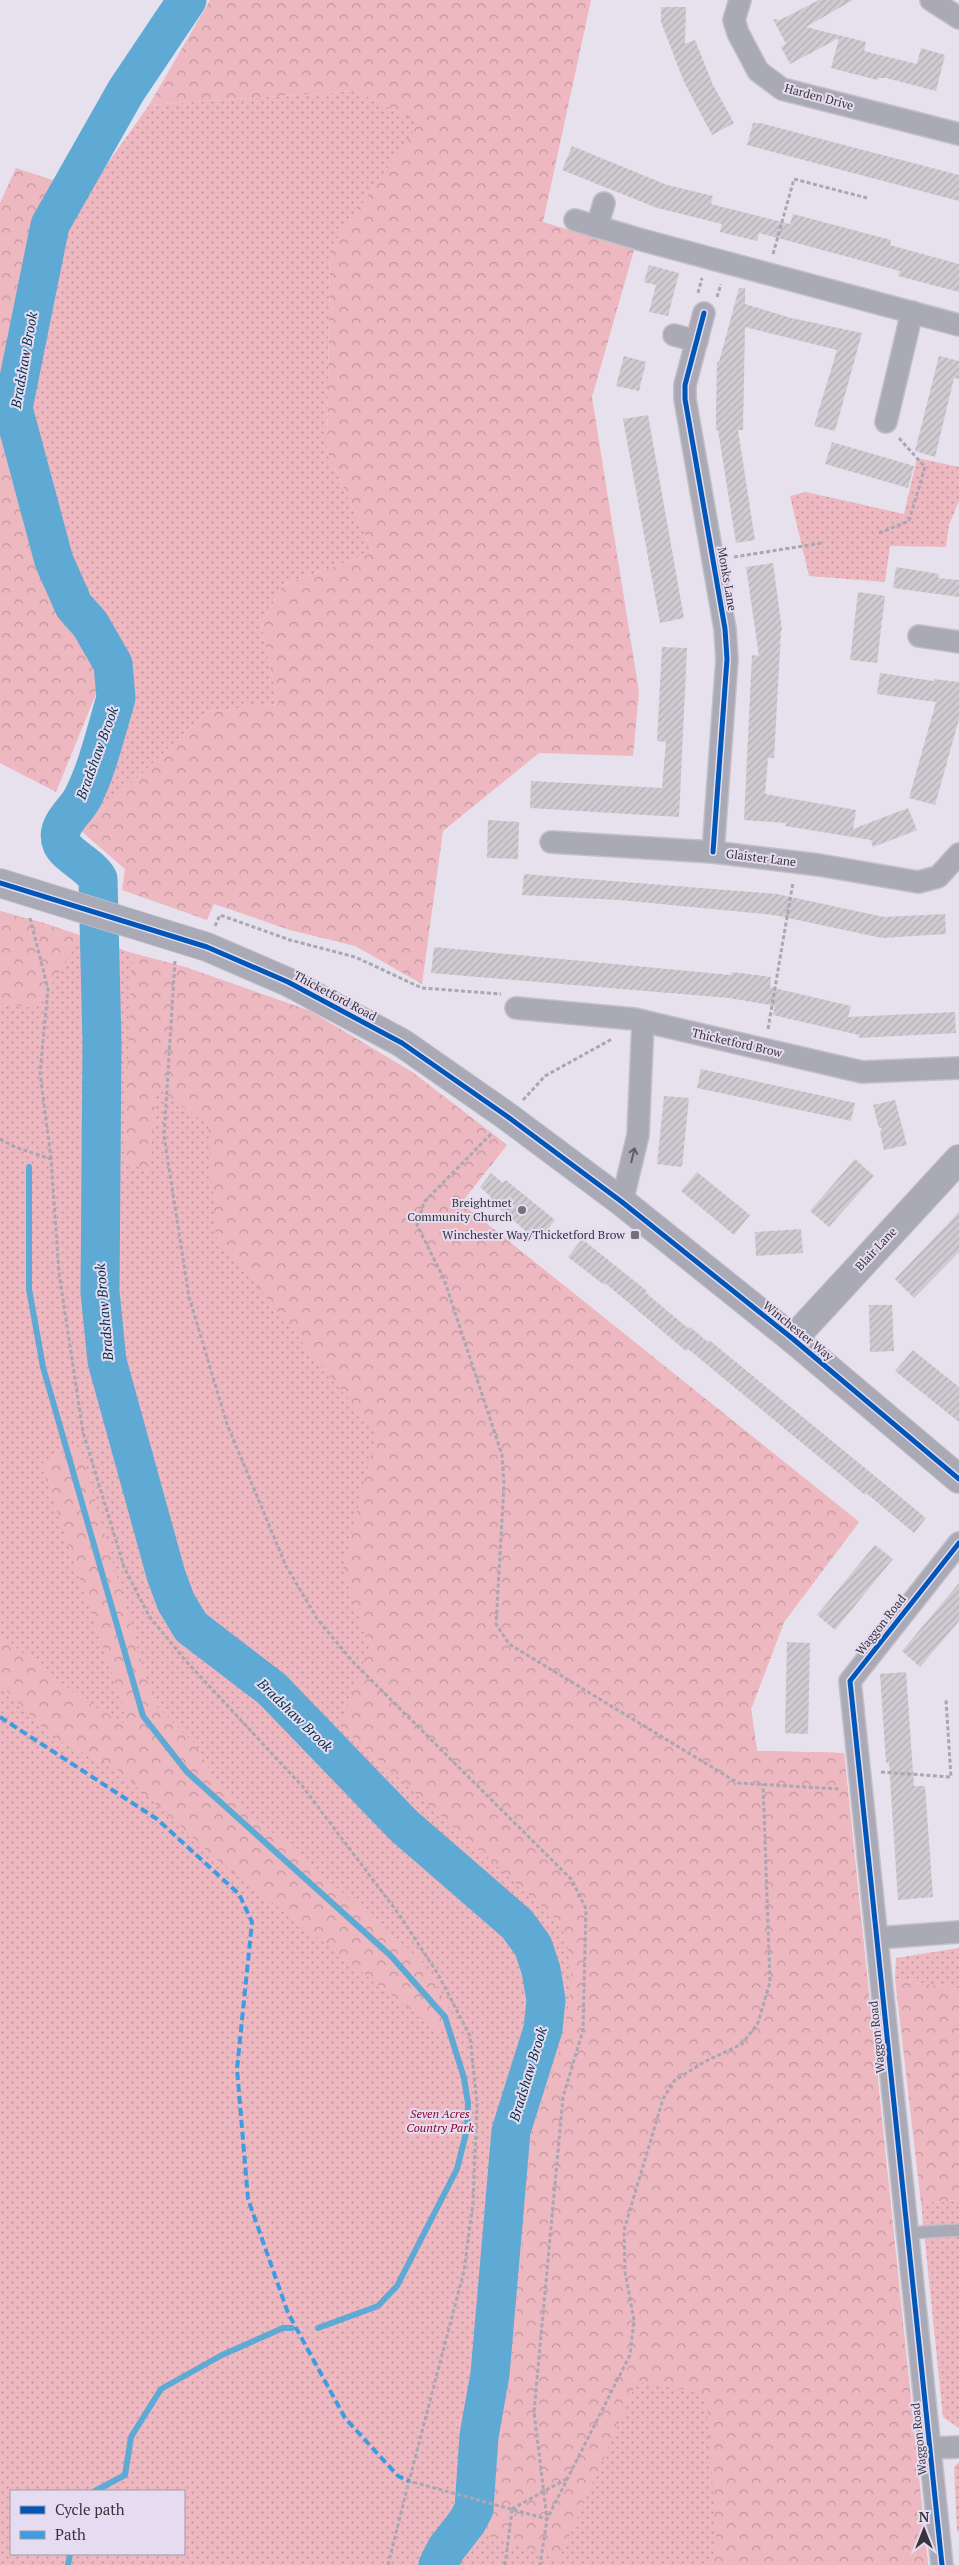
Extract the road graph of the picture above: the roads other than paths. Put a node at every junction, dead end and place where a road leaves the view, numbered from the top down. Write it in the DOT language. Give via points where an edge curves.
graph roads {
  1 [pos="740,0"];
  2 [pos="931,0"];
  3 [pos="959,18"];
  4 [pos="959,134"];
  5 [pos="604,203"];
  6 [pos="575,220"];
  7 [pos="597,227"];
  8 [pos="912,312"];
  9 [pos="704,313"];
  10 [pos="959,325"];
  11 [pos="674,335"];
  12 [pos="696,341"];
  13 [pos="886,422"];
  14 [pos="919,636"];
  15 [pos="959,642"];
  16 [pos="551,842"];
  17 [pos="713,852"];
  18 [pos="959,854"];
  19 [pos="9,885"];
  20 [pos="516,1008"];
  21 [pos="638,1020"];
  22 [pos="959,1068"];
  23 [pos="959,1159"];
  24 [pos="622,1202"];
  25 [pos="793,1339"];
  26 [pos="959,1479"];
  27 [pos="959,1544"];
  28 [pos="959,1932"];
  29 [pos="877,1938"];
  30 [pos="959,2230"];
  31 [pos="908,2233"];
  32 [pos="959,2447"];
  33 [pos="930,2448"];
  34 [pos="942,2565"];
  1 -- 4 [label="street, Harden Drive" via="735,13 738,33 758,71 782,89"];
  2 -- 3 [label="street"];
  5 -- 7 [label="street"];
  6 -- 7 [label="street"];
  7 -- 8 [label="street"];
  8 -- 10 [label="street"];
  8 -- 13 [label="street"];
  9 -- 12 [label="street, Monks Lane"];
  11 -- 12 [label="street"];
  12 -- 17 [label="street, Monks Lane" via="685,384 685,399 725,629 726,659"];
  14 -- 15 [label="street"];
  16 -- 17 [label="street, Glaister Lane"];
  17 -- 18 [label="street, Glaister Lane" via="918,882 938,877"];
  19 -- 24 [label="street, Thicketford Road" via="207,948 288,982 402,1043"];
  20 -- 21 [label="street, Thicketford Brow"];
  21 -- 22 [label="street, Thicketford Brow" via="862,1072"];
  24 -- 21 [label="street, one-way" via="638,1135"];
  23 -- 25 [label="street, Blair Lane"];
  24 -- 25 [label="street, Winchester Way"];
  25 -- 26 [label="street, Winchester Way"];
  27 -- 29 [label="street, Waggon Road" via="850,1681"];
  28 -- 29 [label="street"];
  29 -- 31 [label="street, Waggon Road"];
  30 -- 31 [label="lane"];
  31 -- 33 [label="street, Waggon Road"];
  32 -- 33 [label="street"];
  33 -- 34 [label="street, Waggon Road"];
}
